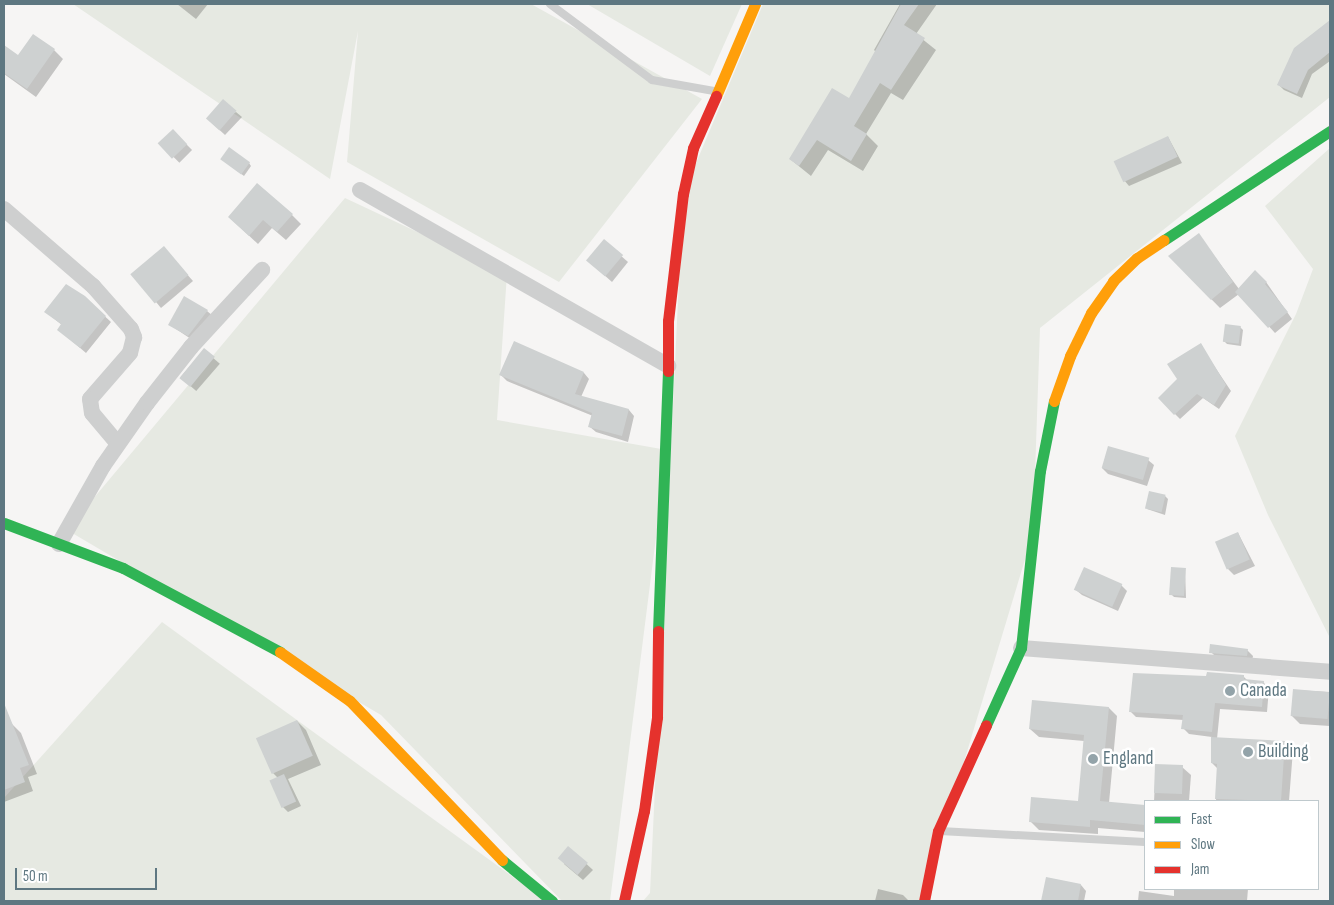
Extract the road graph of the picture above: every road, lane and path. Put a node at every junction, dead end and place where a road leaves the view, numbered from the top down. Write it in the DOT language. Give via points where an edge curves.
graph roads {
  1 [pos="550,4"];
  2 [pos="755,4"];
  3 [pos="716,91"];
  4 [pos="1330,131"];
  5 [pos="360,190"];
  6 [pos="4,209"];
  7 [pos="262,270"];
  8 [pos="668,366"];
  9 [pos="118,444"];
  10 [pos="4,523"];
  11 [pos="59,544"];
  12 [pos="1020,648"];
  13 [pos="1330,672"];
  14 [pos="938,831"];
  15 [pos="1144,842"];
  16 [pos="552,901"];
  17 [pos="624,901"];
  18 [pos="924,901"];
  1 -- 3 [label="lane" via="652,80"];
  2 -- 3 [label="street"];
  3 -- 8 [label="street" via="693,148 683,194 668,321"];
  4 -- 12 [label="street" via="1137,258 1113,282 1091,313 1070,356 1054,402 1040,471"];
  5 -- 8 [label="street"];
  6 -- 9 [label="street" via="93,286 131,328 133,345 130,353 90,399 92,413"];
  7 -- 9 [label="street" via="191,347"];
  8 -- 17 [label="street" via="657,717 644,812"];
  9 -- 11 [label="street"];
  10 -- 11 [label="street"];
  11 -- 16 [label="street" via="123,568 228,622 293,660 350,700 503,861"];
  12 -- 13 [label="street"];
  12 -- 14 [label="street"];
  14 -- 15 [label="lane"];
  14 -- 18 [label="street"];
}
